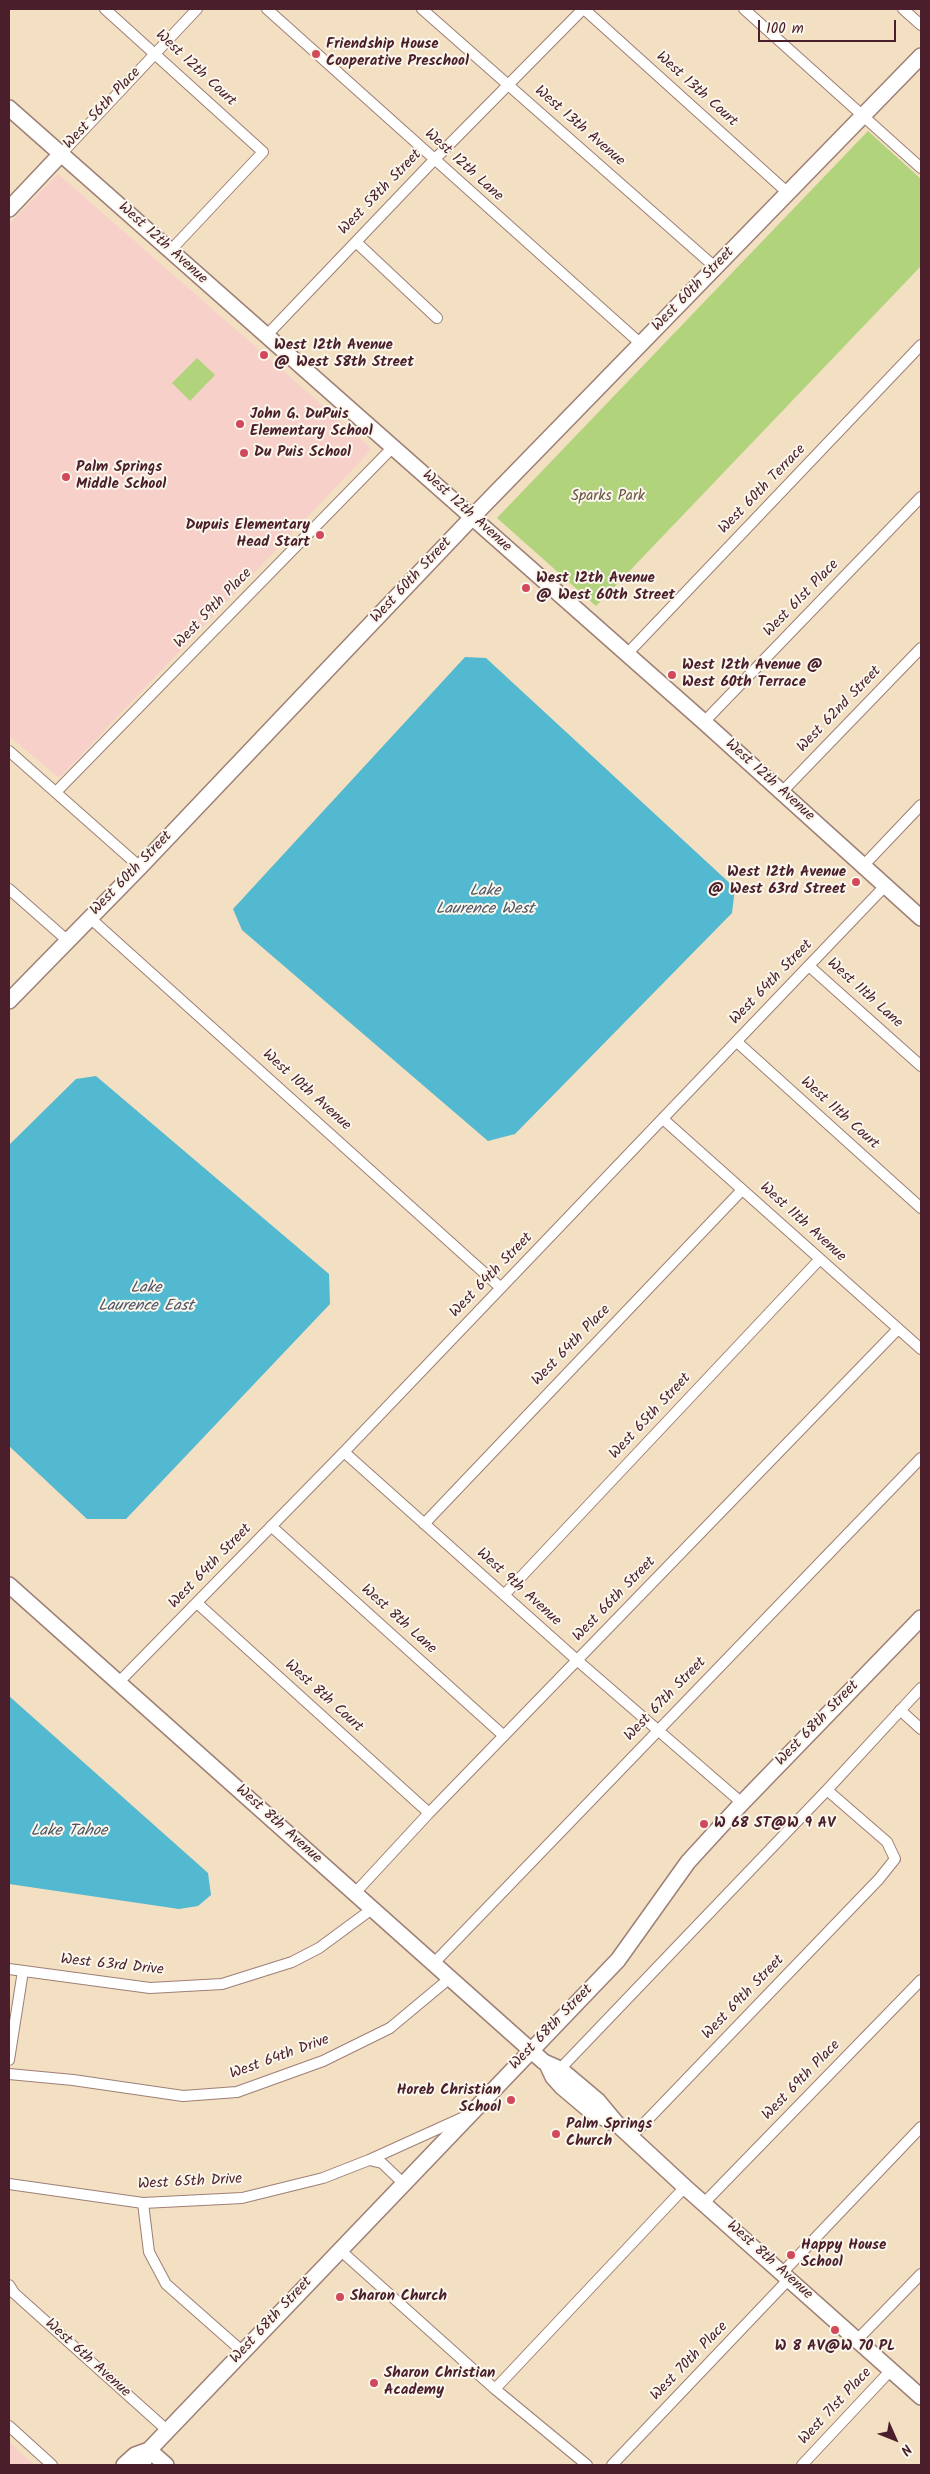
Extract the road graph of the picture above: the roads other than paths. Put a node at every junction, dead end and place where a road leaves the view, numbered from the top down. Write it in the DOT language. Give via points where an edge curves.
graph roads {
  1 [pos="105,9"];
  2 [pos="197,9"];
  3 [pos="267,9"];
  4 [pos="422,9"];
  5 [pos="584,9"];
  6 [pos="744,9"];
  7 [pos="903,9"];
  8 [pos="921,25"];
  9 [pos="155,53"];
  10 [pos="921,56"];
  11 [pos="509,85"];
  12 [pos="9,108"];
  13 [pos="864,114"];
  14 [pos="61,154"];
  15 [pos="434,160"];
  16 [pos="921,168"];
  17 [pos="788,193"];
  18 [pos="9,209"];
  19 [pos="356,242"];
  20 [pos="170,251"];
  21 [pos="716,268"];
  22 [pos="437,318"];
  23 [pos="266,336"];
  24 [pos="641,344"];
  25 [pos="921,345"];
  26 [pos="393,448"];
  27 [pos="921,497"];
  28 [pos="472,518"];
  29 [pos="921,648"];
  30 [pos="626,655"];
  31 [pos="704,722"];
  32 [pos="9,751"];
  33 [pos="56,792"];
  34 [pos="781,793"];
  35 [pos="921,804"];
  36 [pos="862,866"];
  37 [pos="140,867"];
  38 [pos="885,886"];
  39 [pos="9,889"];
  40 [pos="90,918"];
  41 [pos="921,918"];
  42 [pos="68,941"];
  43 [pos="809,966"];
  44 [pos="9,1001"];
  45 [pos="737,1042"];
  46 [pos="921,1066"];
  47 [pos="663,1119"];
  48 [pos="742,1190"];
  49 [pos="921,1208"];
  50 [pos="820,1260"];
  51 [pos="501,1288"];
  52 [pos="898,1328"];
  53 [pos="921,1349"];
  54 [pos="344,1452"];
  55 [pos="921,1458"];
  56 [pos="424,1524"];
  57 [pos="272,1526"];
  58 [pos="9,1585"];
  59 [pos="504,1595"];
  60 [pos="197,1603"];
  61 [pos="921,1618"];
  62 [pos="578,1661"];
  63 [pos="118,1683"];
  64 [pos="921,1688"];
  65 [pos="900,1710"];
  66 [pos="659,1729"];
  67 [pos="921,1729"];
  68 [pos="504,1736"];
  69 [pos="827,1790"];
  70 [pos="742,1803"];
  71 [pos="429,1813"];
  72 [pos="355,1893"];
  73 [pos="372,1909"];
  74 [pos="434,1963"];
  75 [pos="9,1969"];
  76 [pos="22,1971"];
  77 [pos="450,1978"];
  78 [pos="921,1980"];
  79 [pos="531,2050"];
  80 [pos="9,2060"];
  81 [pos="554,2066"];
  82 [pos="9,2074"];
  83 [pos="467,2116"];
  84 [pos="921,2127"];
  85 [pos="631,2137"];
  86 [pos="369,2160"];
  87 [pos="403,2183"];
  88 [pos="9,2184"];
  89 [pos="685,2186"];
  90 [pos="143,2203"];
  91 [pos="704,2203"];
  92 [pos="340,2250"];
  93 [pos="921,2274"];
  94 [pos="786,2276"];
  95 [pos="9,2285"];
  96 [pos="858,2340"];
  97 [pos="242,2352"];
  98 [pos="891,2370"];
  99 [pos="495,2389"];
  100 [pos="921,2397"];
  101 [pos="9,2426"];
  102 [pos="168,2431"];
  103 [pos="149,2450"];
  104 [pos="52,2465"];
  105 [pos="124,2465"];
  106 [pos="142,2465"];
  107 [pos="166,2465"];
  108 [pos="587,2465"];
  109 [pos="612,2465"];
  110 [pos="802,2465"];
  1 -- 9 [label="street, West 12th Court"];
  2 -- 9 [label="street, West 56th Place"];
  3 -- 15 [label="street, West 12th Lane"];
  4 -- 11 [label="street, West 13th Avenue"];
  5 -- 11 [label="street, West 58th Street"];
  5 -- 17 [label="street, West 13th Court"];
  6 -- 13 [label="street"];
  7 -- 8 [label="street"];
  9 -- 14 [label="street, West 56th Place"];
  9 -- 20 [label="street, West 12th Court" via="263,152"];
  10 -- 13 [label="street, West 60th Street"];
  11 -- 15 [label="street, West 58th Street"];
  11 -- 21 [label="street, West 13th Avenue"];
  12 -- 14 [label="street, West 12th Avenue"];
  13 -- 16 [label="street"];
  13 -- 17 [label="street, West 60th Street"];
  14 -- 18 [label="street, West 56th Place"];
  14 -- 20 [label="street, West 12th Avenue"];
  15 -- 19 [label="street, West 58th Street"];
  15 -- 24 [label="street, West 12th Lane"];
  17 -- 21 [label="street, West 60th Street"];
  19 -- 22 [label="street"];
  19 -- 23 [label="street, West 58th Street"];
  20 -- 23 [label="street, West 12th Avenue"];
  21 -- 24 [label="street, West 60th Street"];
  23 -- 26 [label="street, West 12th Avenue"];
  24 -- 28 [label="street, West 60th Street"];
  25 -- 30 [label="street, West 60th Terrace"];
  26 -- 28 [label="street, West 12th Avenue"];
  26 -- 33 [label="street, West 59th Place"];
  27 -- 31 [label="street, West 61st Place"];
  28 -- 30 [label="street, West 12th Avenue"];
  28 -- 37 [label="street, West 60th Street"];
  29 -- 34 [label="street, West 62nd Street"];
  30 -- 31 [label="street, West 12th Avenue"];
  31 -- 34 [label="street, West 12th Avenue"];
  32 -- 33 [label="street"];
  33 -- 37 [label="street"];
  34 -- 36 [label="street, West 12th Avenue"];
  35 -- 36 [label="street"];
  36 -- 38 [label="street, West 12th Avenue"];
  37 -- 40 [label="street, West 60th Street"];
  38 -- 41 [label="street, West 12th Avenue"];
  38 -- 43 [label="street, West 64th Street"];
  39 -- 42 [label="street"];
  40 -- 42 [label="street, West 60th Street"];
  40 -- 51 [label="street, West 10th Avenue"];
  42 -- 44 [label="street, West 60th Street"];
  43 -- 45 [label="street, West 64th Street"];
  43 -- 46 [label="street, West 11th Lane"];
  45 -- 47 [label="street, West 64th Street"];
  45 -- 49 [label="street, West 11th Court"];
  47 -- 48 [label="street, West 11th Avenue"];
  47 -- 51 [label="street, West 64th Street"];
  48 -- 50 [label="street, West 11th Avenue"];
  48 -- 56 [label="street, West 64th Place"];
  50 -- 52 [label="street, West 11th Avenue"];
  50 -- 59 [label="street, West 65th Street"];
  51 -- 54 [label="street, West 64th Street"];
  52 -- 53 [label="street, West 11th Avenue"];
  52 -- 62 [label="street, West 66th Street"];
  54 -- 56 [label="street, West 9th Avenue"];
  54 -- 57 [label="street, West 64th Street"];
  55 -- 66 [label="street, West 67th Street"];
  56 -- 59 [label="street, West 9th Avenue"];
  57 -- 60 [label="street, West 64th Street"];
  57 -- 68 [label="street, West 8th Lane"];
  58 -- 63 [label="street, West 8th Avenue"];
  59 -- 62 [label="street, West 9th Avenue"];
  60 -- 63 [label="street, West 64th Street"];
  60 -- 71 [label="street, West 8th Court"];
  61 -- 70 [label="street, West 68th Street"];
  62 -- 66 [label="street, West 9th Avenue"];
  62 -- 68 [label="street, West 66th Street"];
  63 -- 72 [label="street, West 8th Avenue"];
  64 -- 65 [label="street"];
  65 -- 67 [label="street"];
  65 -- 69 [label="street"];
  66 -- 70 [label="street, West 9th Avenue"];
  66 -- 74 [label="street, West 67th Street"];
  68 -- 71 [label="street, West 66th Street"];
  69 -- 81 [label="street"];
  69 -- 85 [label="street, West 69th Street" via="887,1842 895,1859"];
  70 -- 79 [label="street, West 68th Street" via="688,1862 618,1960"];
  71 -- 72 [label="street, West 66th Street"];
  72 -- 73 [label="street, West 8th Avenue"];
  73 -- 74 [label="street, West 8th Avenue"];
  73 -- 76 [label="street, West 63rd Drive" via="319,1948 292,1962 222,1984 150,1988"];
  74 -- 77 [label="street, West 8th Avenue"];
  75 -- 76 [label="street, West 63rd Drive"];
  76 -- 80 [label="street"];
  77 -- 79 [label="street, West 8th Avenue"];
  77 -- 82 [label="street, West 64th Drive" via="390,2028 323,2061 237,2092 183,2096"];
  78 -- 91 [label="street, West 69th Place"];
  79 -- 81 [label="street, West 8th Avenue"];
  79 -- 83 [label="street, West 68th Street"];
  81 -- 85 [label="street, West 8th Avenue" via="553,2077 582,2104 618,2125"];
  83 -- 86 [label="street, West 65th Drive"];
  83 -- 87 [label="street, West 68th Street"];
  84 -- 94 [label="street, West 70th Place"];
  85 -- 89 [label="street, West 8th Avenue"];
  86 -- 87 [label="street" via="382,2163"];
  86 -- 90 [label="street, West 65th Drive" via="323,2178 242,2198"];
  87 -- 92 [label="street, West 68th Street"];
  88 -- 90 [label="street, West 65th Drive"];
  89 -- 91 [label="street, West 8th Avenue"];
  89 -- 99 [label="street"];
  90 -- 97 [label="street" via="149,2252 166,2284"];
  91 -- 94 [label="street, West 8th Avenue"];
  92 -- 97 [label="street, West 68th Street"];
  92 -- 99 [label="street"];
  93 -- 96 [label="street"];
  94 -- 96 [label="street, West 8th Avenue"];
  94 -- 109 [label="street, West 70th Place"];
  95 -- 102 [label="street, West 6th Avenue" via="14,2293"];
  96 -- 98 [label="street, West 8th Avenue"];
  97 -- 102 [label="street, West 68th Street"];
  98 -- 100 [label="street, West 8th Avenue"];
  98 -- 110 [label="street, West 71st Place"];
  99 -- 108 [label="street"];
  101 -- 104 [label="street"];
  102 -- 103 [label="street, West 68th Street"];
  103 -- 105 [label="street, West 68th Street" via="135,2455"];
  103 -- 106 [label="street, West 68th Street"];
  103 -- 107 [label="street"];
}
